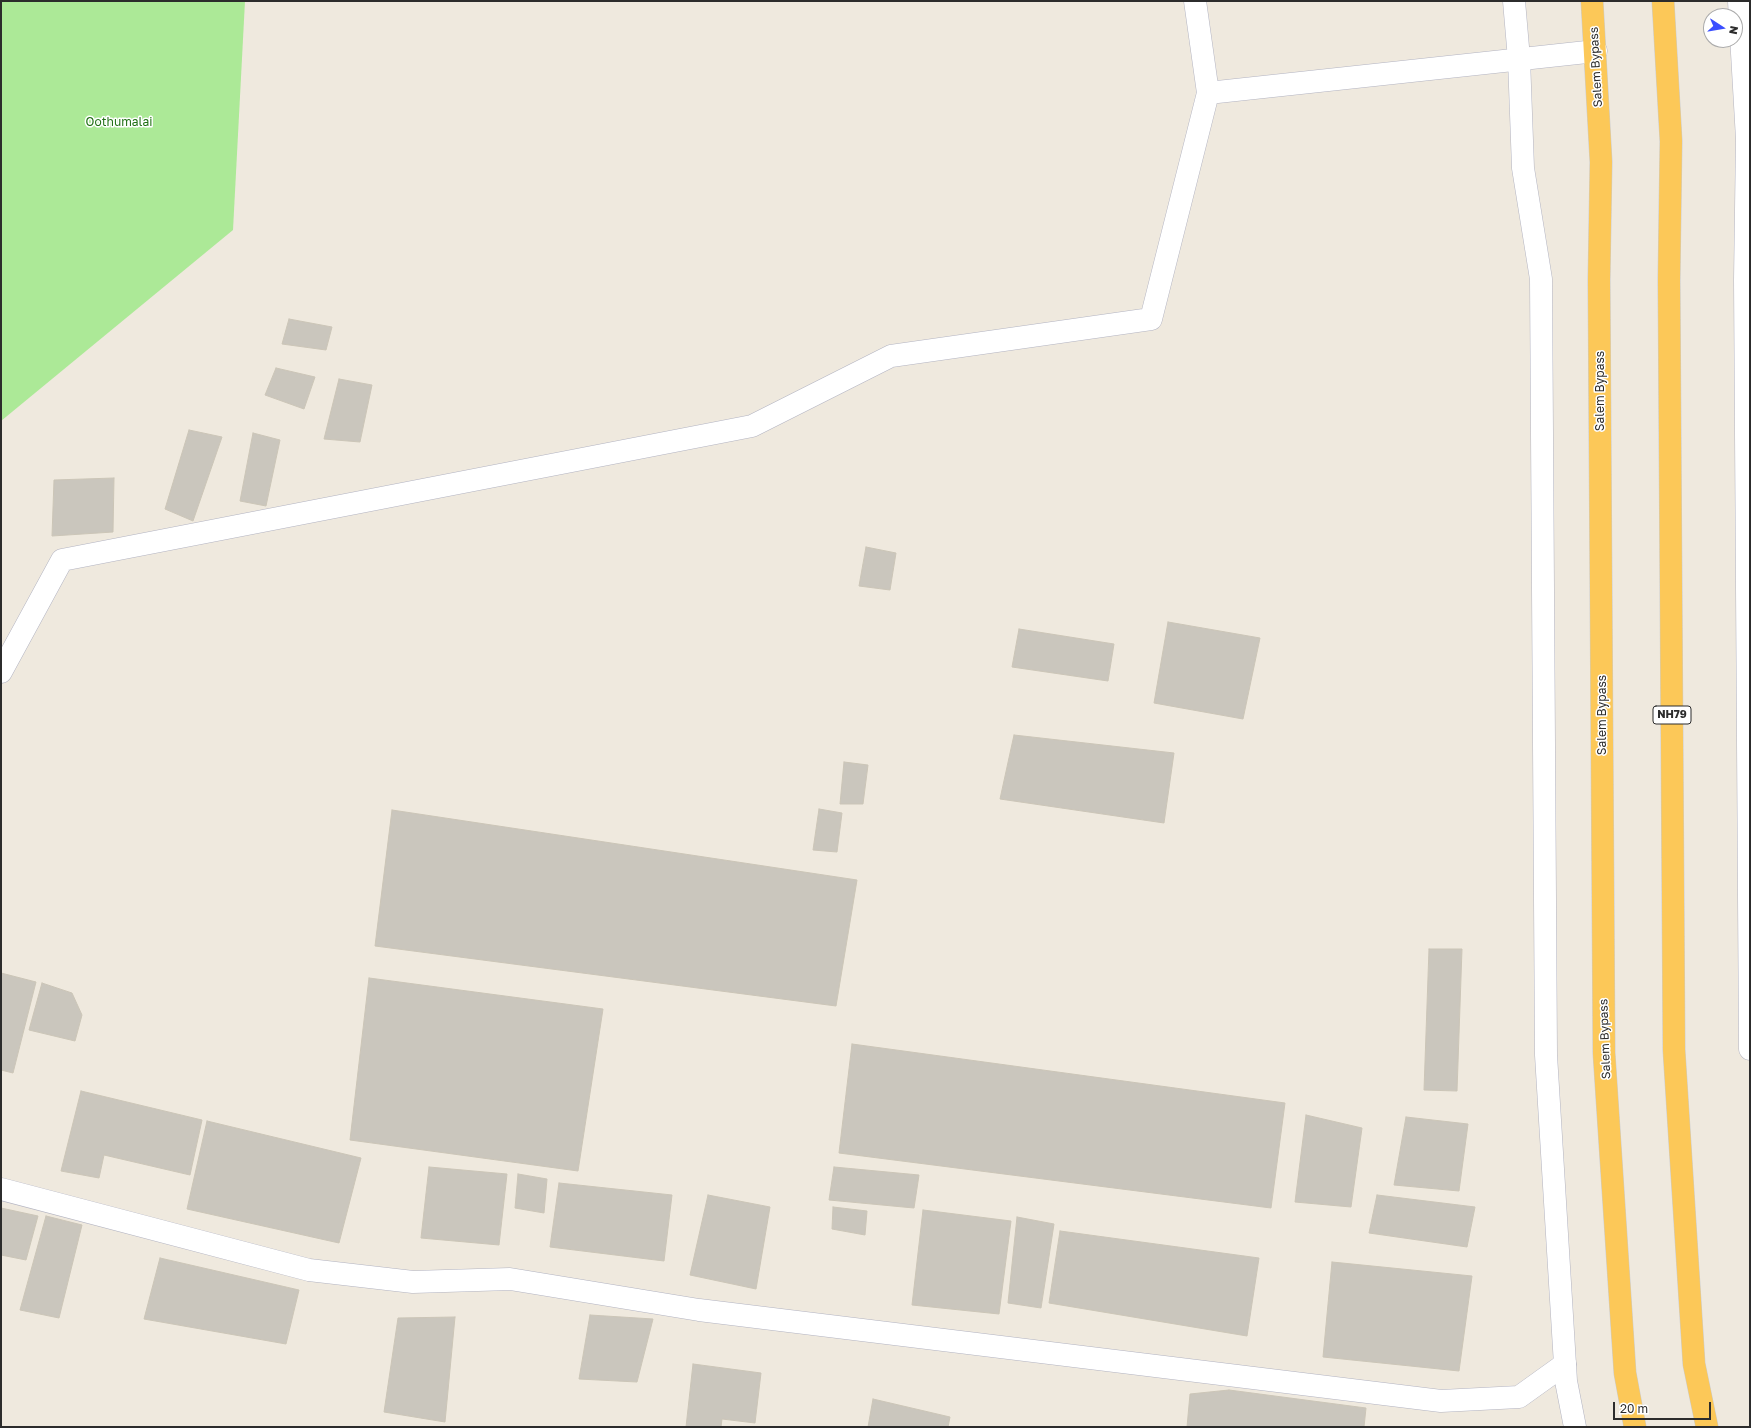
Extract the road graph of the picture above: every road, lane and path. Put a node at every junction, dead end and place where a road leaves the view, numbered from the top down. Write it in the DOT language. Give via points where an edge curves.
graph roads {
  1 [pos="1195,1"];
  2 [pos="1514,1"];
  3 [pos="1592,1"];
  4 [pos="1663,1"];
  5 [pos="1739,1"];
  6 [pos="1596,51"];
  7 [pos="1519,60"];
  8 [pos="1208,93"];
  9 [pos="1749,139"];
  10 [pos="1748,524"];
  11 [pos="1,672"];
  12 [pos="1750,1049"];
  13 [pos="1,1188"];
  14 [pos="1565,1364"];
  15 [pos="1575,1427"];
  16 [pos="1635,1427"];
  17 [pos="1706,1427"];
  1 -- 8 [label="street"];
  2 -- 7 [label="street"];
  3 -- 6 [label="highway, Salem Bypass"];
  4 -- 17 [label="highway, NH79" via="1671,141 1669,288 1674,1050 1694,1364"];
  5 -- 9 [label="street"];
  6 -- 7 [label="street"];
  6 -- 16 [label="highway, Salem Bypass" via="1601,162 1599,327 1604,1053 1624,1373"];
  7 -- 8 [label="street"];
  7 -- 14 [label="street" via="1523,168 1540,279 1546,1055"];
  8 -- 11 [label="street" via="1151,319 891,356 752,426 62,560"];
  9 -- 10 [label="street" via="1745,280"];
  10 -- 12 [label="street"];
  13 -- 14 [label="street" via="310,1270 413,1282 510,1279 700,1310 1441,1401 1519,1397"];
  14 -- 15 [label="street"];
}
